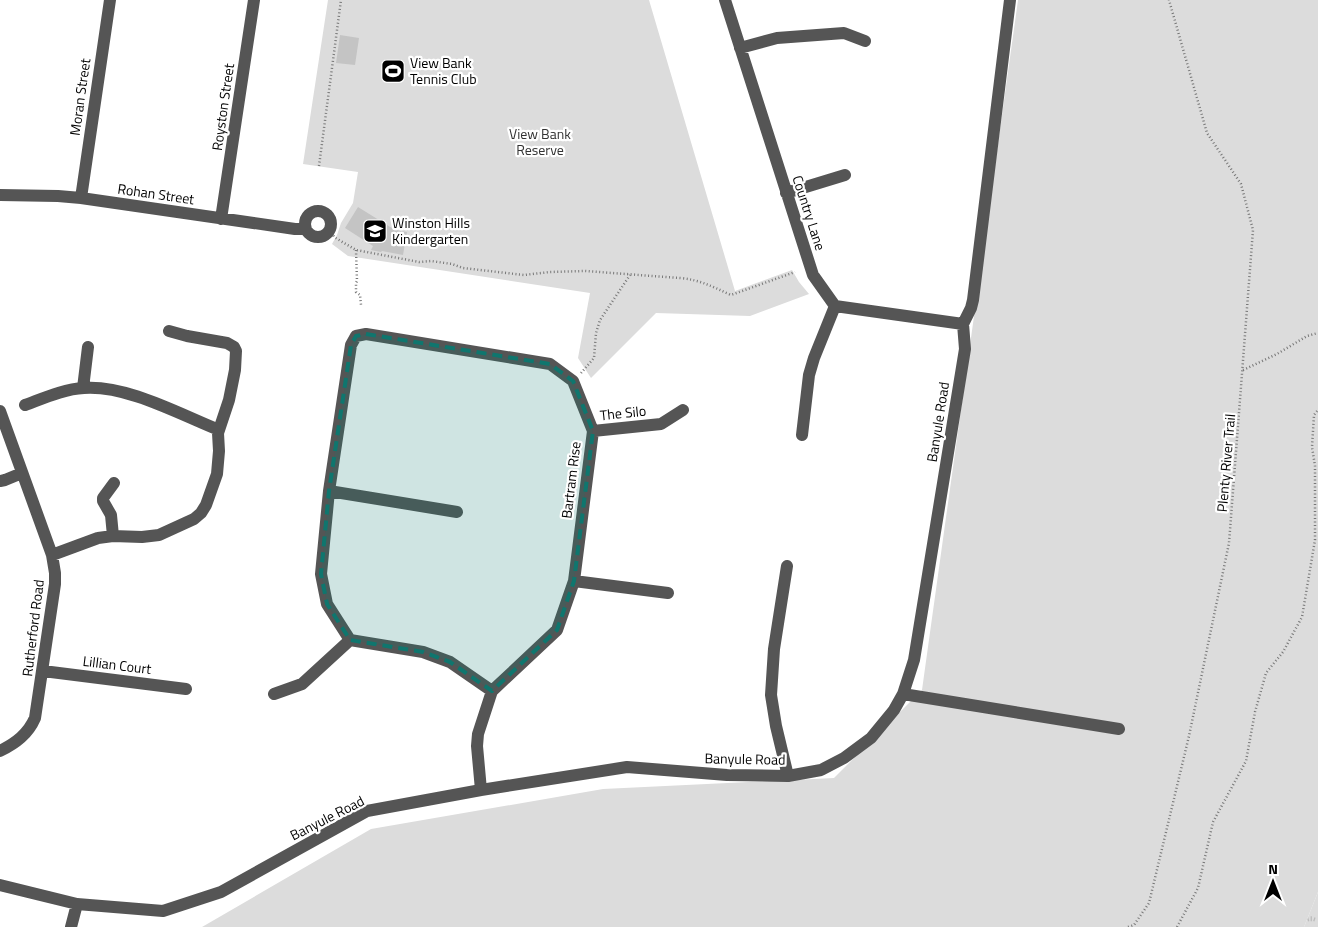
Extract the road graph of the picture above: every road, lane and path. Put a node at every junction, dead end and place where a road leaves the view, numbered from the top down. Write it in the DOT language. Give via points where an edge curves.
graph roads {
  1 [pos="110,0"];
  2 [pos="254,0"];
  3 [pos="342,0"];
  4 [pos="725,0"];
  5 [pos="1010,0"];
  6 [pos="1169,0"];
  7 [pos="865,42"];
  8 [pos="740,48"];
  9 [pos="319,166"];
  10 [pos="845,175"];
  11 [pos="786,193"];
  12 [pos="0,195"];
  13 [pos="81,198"];
  14 [pos="221,219"];
  15 [pos="306,229"];
  16 [pos="331,229"];
  17 [pos="356,250"];
  18 [pos="795,272"];
  19 [pos="630,275"];
  20 [pos="361,305"];
  21 [pos="834,306"];
  22 [pos="963,324"];
  23 [pos="169,331"];
  24 [pos="1318,333"];
  25 [pos="88,347"];
  26 [pos="1243,370"];
  27 [pos="573,381"];
  28 [pos="83,388"];
  29 [pos="25,405"];
  30 [pos="684,410"];
  31 [pos="1318,410"];
  32 [pos="0,411"];
  33 [pos="219,430"];
  34 [pos="593,431"];
  35 [pos="802,435"];
  36 [pos="22,473"];
  37 [pos="0,482"];
  38 [pos="114,483"];
  39 [pos="330,491"];
  40 [pos="457,512"];
  41 [pos="113,536"];
  42 [pos="52,555"];
  43 [pos="787,566"];
  44 [pos="574,582"];
  45 [pos="668,594"];
  46 [pos="350,640"];
  47 [pos="43,671"];
  48 [pos="186,689"];
  49 [pos="492,691"];
  50 [pos="274,694"];
  51 [pos="902,694"];
  52 [pos="1119,729"];
  53 [pos="0,751"];
  54 [pos="788,776"];
  55 [pos="480,790"];
  56 [pos="0,885"];
  57 [pos="77,904"];
  58 [pos="71,927"];
  59 [pos="1128,927"];
  60 [pos="1177,927"];
  1 -- 13 [label="street, Moran Street"];
  2 -- 14 [label="street, Royston Street"];
  3 -- 9 [label="path"];
  4 -- 8 [label="street, Country Lane"];
  5 -- 22 [label="street, Banyule Road" via="973,300"];
  6 -- 26 [label="path, Plenty River Trail" via="1207,133 1241,184 1253,230"];
  7 -- 8 [label="street" via="844,33 777,38"];
  8 -- 11 [label="street, Country Lane"];
  10 -- 11 [label="street"];
  11 -- 21 [label="street, Country Lane" via="813,276"];
  12 -- 13 [label="street, Rohan Street"];
  13 -- 14 [label="street, Rohan Street"];
  14 -- 15 [label="street, Rohan Street"];
  15 -- 16 [label="street" via="309,234 319,237"];
  15 -- 16 [label="street" via="308,216 320,211 328,216"];
  16 -- 17 [label="path" via="334,237"];
  17 -- 19 [label="path" via="515,274 585,271"];
  17 -- 20 [label="path" via="356,292 360,295"];
  18 -- 19 [label="path" via="734,295 694,280"];
  19 -- 27 [label="path" via="598,323 594,358"];
  21 -- 22 [label="street"];
  21 -- 35 [label="street" via="814,358"];
  22 -- 51 [label="street, Banyule Road" via="966,349 914,660"];
  23 -- 33 [label="street" via="227,343 234,348 235,370"];
  24 -- 26 [label="path"];
  25 -- 28 [label="street"];
  26 -- 59 [label="path, Plenty River Trail" via="1229,543 1189,736 1149,903 1134,925"];
  27 -- 34 [label="street, Bartram Rise"];
  27 -- 39 [label="street" via="550,364 354,330"];
  28 -- 29 [label="street"];
  28 -- 33 [label="street" via="106,389 140,397"];
  30 -- 34 [label="street, The Silo" via="661,424"];
  31 -- 60 [label="path" via="1314,415 1312,447 1315,540 1302,617 1283,652 1266,672 1246,761 1213,822 1198,888"];
  32 -- 36 [label="street, Rutherford Road"];
  33 -- 41 [label="street" via="217,474 201,513 187,523 152,537"];
  34 -- 44 [label="street, Bartram Rise"];
  36 -- 37 [label="street"];
  36 -- 42 [label="street, Rutherford Road"];
  38 -- 41 [label="street" via="103,498 111,516"];
  39 -- 40 [label="street"];
  39 -- 46 [label="street" via="321,574 327,604"];
  41 -- 42 [label="street" via="98,538"];
  42 -- 47 [label="street, Rutherford Road" via="55,584"];
  43 -- 54 [label="street" via="774,649 771,695"];
  44 -- 45 [label="street"];
  44 -- 49 [label="street, Bartram Rise" via="557,630"];
  46 -- 49 [label="street" via="423,652 450,662"];
  46 -- 50 [label="street" via="302,684"];
  47 -- 48 [label="street, Lillian Court"];
  47 -- 53 [label="street, Rutherford Road" via="33,724 24,736"];
  49 -- 55 [label="street, Bartram Rise" via="478,734"];
  51 -- 52 [label="street"];
  51 -- 54 [label="street, Banyule Road" via="894,710 871,738 844,758 820,770"];
  54 -- 55 [label="street, Banyule Road" via="627,767"];
  55 -- 57 [label="street, Banyule Road" via="367,811 221,892 163,912"];
  56 -- 57 [label="street, Banyule Road"];
  57 -- 58 [label="street"];
}
